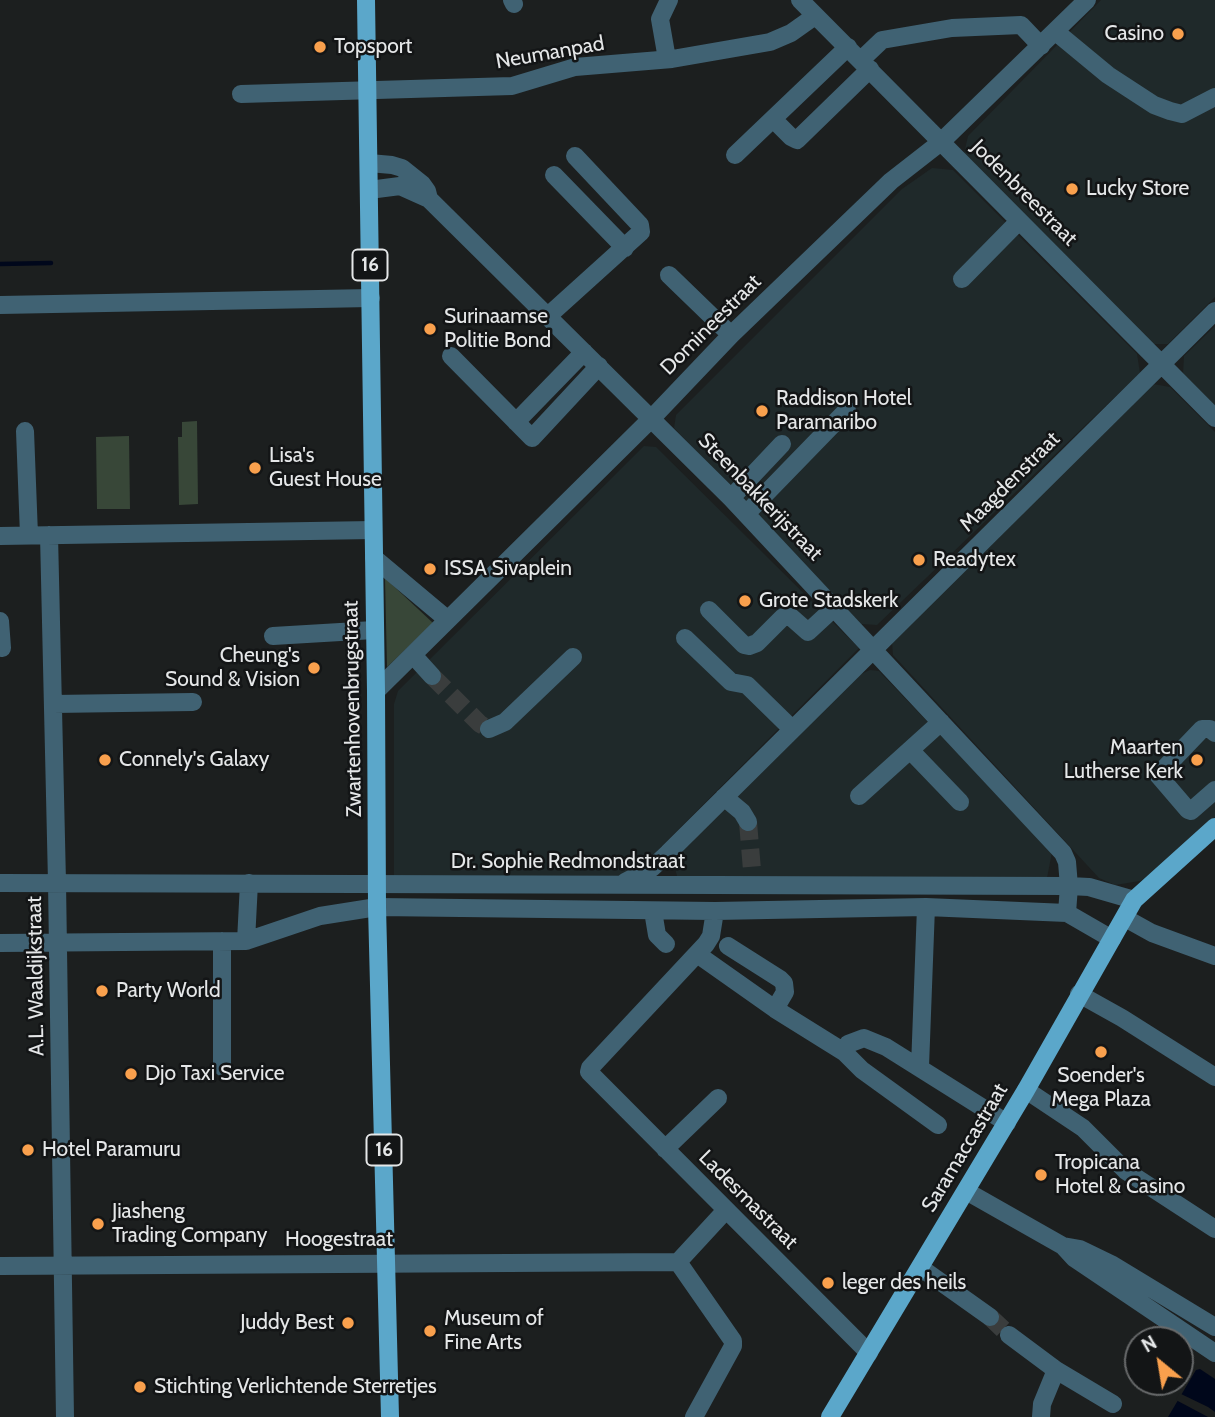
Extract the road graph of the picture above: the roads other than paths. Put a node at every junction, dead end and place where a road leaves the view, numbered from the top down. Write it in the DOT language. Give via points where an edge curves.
graph roads {
  1 [pos="366,0"];
  2 [pos="670,0"];
  3 [pos="800,0"];
  4 [pos="1081,2"];
  5 [pos="815,16"];
  6 [pos="1056,32"];
  7 [pos="1041,46"];
  8 [pos="848,47"];
  9 [pos="667,59"];
  10 [pos="866,64"];
  11 [pos="367,92"];
  12 [pos="240,94"];
  13 [pos="1215,97"];
  14 [pos="773,119"];
  15 [pos="941,142"];
  16 [pos="735,155"];
  17 [pos="575,156"];
  18 [pos="369,163"];
  19 [pos="554,175"];
  20 [pos="369,190"];
  21 [pos="429,199"];
  22 [pos="1019,220"];
  23 [pos="625,248"];
  24 [pos="669,275"];
  25 [pos="961,279"];
  26 [pos="371,298"];
  27 [pos="0,305"];
  28 [pos="1215,311"];
  29 [pos="548,316"];
  30 [pos="731,335"];
  31 [pos="584,352"];
  32 [pos="451,356"];
  33 [pos="1162,364"];
  34 [pos="599,366"];
  35 [pos="847,410"];
  36 [pos="1215,418"];
  37 [pos="651,419"];
  38 [pos="516,422"];
  39 [pos="25,431"];
  40 [pos="782,444"];
  41 [pos="731,498"];
  42 [pos="746,514"];
  43 [pos="373,530"];
  44 [pos="29,535"];
  45 [pos="0,536"];
  46 [pos="49,536"];
  47 [pos="374,558"];
  48 [pos="834,608"];
  49 [pos="709,610"];
  50 [pos="0,621"];
  51 [pos="448,621"];
  52 [pos="374,630"];
  53 [pos="273,636"];
  54 [pos="685,638"];
  55 [pos="2,648"];
  56 [pos="873,649"];
  57 [pos="413,655"];
  58 [pos="573,657"];
  59 [pos="432,676"];
  60 [pos="376,691"];
  61 [pos="193,702"];
  62 [pos="53,704"];
  63 [pos="941,722"];
  64 [pos="489,729"];
  65 [pos="792,729"];
  66 [pos="1215,733"];
  67 [pos="910,750"];
  68 [pos="1215,790"];
  69 [pos="724,796"];
  70 [pos="859,796"];
  71 [pos="960,802"];
  72 [pos="748,822"];
  73 [pos="1215,827"];
  74 [pos="668,853"];
  75 [pos="57,882"];
  76 [pos="0,883"];
  77 [pos="249,883"];
  78 [pos="377,883"];
  79 [pos="621,884"];
  80 [pos="663,885"];
  81 [pos="1069,886"];
  82 [pos="1134,900"];
  83 [pos="377,907"];
  84 [pos="926,907"];
  85 [pos="657,911"];
  86 [pos="715,911"];
  87 [pos="1067,913"];
  88 [pos="1125,918"];
  89 [pos="1112,939"];
  90 [pos="246,940"];
  91 [pos="222,941"];
  92 [pos="0,943"];
  93 [pos="58,943"];
  94 [pos="666,944"];
  95 [pos="728,946"];
  96 [pos="697,954"];
  97 [pos="1215,956"];
  98 [pos="1079,994"];
  99 [pos="775,1009"];
  100 [pos="844,1052"];
  101 [pos="222,1067"];
  102 [pos="920,1067"];
  103 [pos="1215,1077"];
  104 [pos="1026,1090"];
  105 [pos="718,1098"];
  106 [pos="1007,1123"];
  107 [pos="937,1125"];
  108 [pos="665,1149"];
  109 [pos="966,1191"];
  110 [pos="726,1210"];
  111 [pos="1215,1229"];
  112 [pos="1063,1246"];
  113 [pos="388,1262"];
  114 [pos="678,1262"];
  115 [pos="62,1265"];
  116 [pos="0,1266"];
  117 [pos="921,1268"];
  118 [pos="990,1317"];
  119 [pos="1207,1322"];
  120 [pos="1177,1326"];
  121 [pos="1009,1335"];
  122 [pos="1194,1338"];
  123 [pos="869,1353"];
  124 [pos="1215,1353"];
  125 [pos="1056,1370"];
  126 [pos="1113,1404"];
  127 [pos="65,1417"];
  128 [pos="390,1417"];
  129 [pos="694,1417"];
  130 [pos="830,1417"];
  131 [pos="1041,1417"];
  1 -- 11 [label="main road, Zwartenhovenbrugstraat / 16"];
  2 -- 9 [label="street" via="660,19"];
  3 -- 5 [label="street, Jodenbreestraat"];
  4 -- 6 [label="street, Domineestraat"];
  5 -- 8 [label="street, Jodenbreestraat"];
  5 -- 9 [label="street, Neumanpad" via="770,42"];
  6 -- 7 [label="street, Domineestraat"];
  6 -- 13 [label="street" via="1108,75 1170,111 1182,114"];
  7 -- 10 [label="street" via="1021,25 952,28 882,40"];
  7 -- 15 [label="street, Domineestraat"];
  8 -- 10 [label="street, Jodenbreestraat"];
  8 -- 14 [label="street"];
  9 -- 11 [label="street, Neumanpad" via="575,68 512,86"];
  10 -- 14 [label="street" via="797,140"];
  10 -- 15 [label="street, Jodenbreestraat"];
  11 -- 12 [label="street, Neumanpad"];
  11 -- 18 [label="main road, Zwartenhovenbrugstraat / 16"];
  14 -- 16 [label="street"];
  15 -- 22 [label="street, Jodenbreestraat"];
  15 -- 30 [label="street, Domineestraat" via="891,181"];
  17 -- 23 [label="street" via="640,225 641,232"];
  18 -- 20 [label="main road, Zwartenhovenbrugstraat / 16"];
  18 -- 21 [label="street, Steenbakkerijstraat" via="402,168 422,184"];
  19 -- 23 [label="street"];
  20 -- 21 [label="street, Steenbakkerijstraat" via="400,186"];
  20 -- 26 [label="main road, Zwartenhovenbrugstraat / 16"];
  21 -- 29 [label="street, Steenbakkerijstraat"];
  22 -- 25 [label="street"];
  22 -- 33 [label="street, Jodenbreestraat"];
  23 -- 29 [label="street"];
  24 -- 30 [label="street"];
  26 -- 27 [label="street"];
  26 -- 43 [label="main road, Zwartenhovenbrugstraat / 16"];
  28 -- 33 [label="street, Maagdenstraat"];
  29 -- 31 [label="street, Steenbakkerijstraat"];
  30 -- 37 [label="street, Domineestraat"];
  31 -- 34 [label="street, Steenbakkerijstraat"];
  31 -- 38 [label="street"];
  32 -- 38 [label="street"];
  33 -- 36 [label="street, Jodenbreestraat"];
  33 -- 56 [label="street, Maagdenstraat"];
  34 -- 37 [label="street, Steenbakkerijstraat"];
  34 -- 38 [label="street" via="536,436 529,436"];
  35 -- 42 [label="street"];
  37 -- 41 [label="street, Steenbakkerijstraat"];
  37 -- 51 [label="street, Domineestraat"];
  39 -- 44 [label="street"];
  40 -- 41 [label="street"];
  41 -- 42 [label="street, Steenbakkerijstraat"];
  42 -- 48 [label="street, Steenbakkerijstraat"];
  43 -- 46 [label="street"];
  43 -- 47 [label="main road, Zwartenhovenbrugstraat / 16"];
  44 -- 45 [label="street"];
  44 -- 46 [label="street"];
  46 -- 62 [label="street, A.L. Waaldijkstraat"];
  47 -- 51 [label="street"];
  47 -- 52 [label="main road, Zwartenhovenbrugstraat / 16"];
  48 -- 49 [label="street" via="808,632 792,617 783,617 749,646"];
  48 -- 56 [label="street, Steenbakkerijstraat"];
  50 -- 55 [label="street"];
  51 -- 57 [label="street, Domineestraat"];
  52 -- 53 [label="street"];
  52 -- 60 [label="main road, Zwartenhovenbrugstraat / 16"];
  54 -- 65 [label="street" via="731,682 747,685"];
  56 -- 63 [label="street, Steenbakkerijstraat"];
  56 -- 65 [label="street, Maagdenstraat"];
  57 -- 59 [label="street"];
  57 -- 60 [label="street, Domineestraat"];
  58 -- 64 [label="street" via="505,722"];
  60 -- 78 [label="main road, Zwartenhovenbrugstraat / 16"];
  61 -- 62 [label="street"];
  62 -- 75 [label="street, A.L. Waaldijkstraat"];
  63 -- 67 [label="street"];
  63 -- 81 [label="street, Steenbakkerijstraat" via="1063,853"];
  65 -- 69 [label="street, Maagdenstraat"];
  66 -- 68 [label="street" via="1202,729 1158,775 1191,811"];
  67 -- 70 [label="street"];
  67 -- 71 [label="street"];
  69 -- 72 [label="street"];
  69 -- 74 [label="street, Maagdenstraat"];
  73 -- 82 [label="main road"];
  74 -- 79 [label="street, Maagdenstraat" via="652,868"];
  74 -- 80 [label="street"];
  75 -- 76 [label="street, Dr. Sophie Redmondstraat"];
  75 -- 77 [label="street, Dr. Sophie Redmondstraat"];
  75 -- 93 [label="street, A.L. Waaldijkstraat"];
  77 -- 78 [label="street, Dr. Sophie Redmondstraat"];
  77 -- 90 [label="street"];
  78 -- 79 [label="street, Dr. Sophie Redmondstraat"];
  78 -- 83 [label="main road, Zwartenhovenbrugstraat / 16"];
  79 -- 80 [label="street, Dr. Sophie Redmondstraat"];
  80 -- 81 [label="street, Dr. Sophie Redmondstraat" via="752,877"];
  80 -- 85 [label="street"];
  81 -- 82 [label="street, Dr. Sophie Redmondstraat"];
  81 -- 87 [label="street, Steenbakkerijstraat"];
  82 -- 88 [label="main road, Saramaccastraat"];
  83 -- 85 [label="street"];
  83 -- 90 [label="street" via="320,916"];
  83 -- 113 [label="main road, Zwartenhovenbrugstraat / 16"];
  84 -- 86 [label="street"];
  84 -- 87 [label="street"];
  84 -- 102 [label="street"];
  85 -- 86 [label="street"];
  85 -- 94 [label="street" via="657,935"];
  86 -- 96 [label="street" via="711,936"];
  87 -- 89 [label="street"];
  88 -- 89 [label="main road, Saramaccastraat"];
  88 -- 97 [label="street"];
  89 -- 98 [label="main road, Saramaccastraat"];
  90 -- 91 [label="street"];
  91 -- 93 [label="street"];
  91 -- 101 [label="street"];
  92 -- 93 [label="street"];
  93 -- 115 [label="street, A.L. Waaldijkstraat"];
  95 -- 99 [label="street" via="780,979 785,992"];
  96 -- 99 [label="street"];
  96 -- 108 [label="street, Ladesmastraat" via="589,1072"];
  98 -- 103 [label="street"];
  98 -- 104 [label="main road, Saramaccastraat"];
  99 -- 100 [label="street"];
  100 -- 102 [label="street" via="848,1044 864,1038"];
  100 -- 107 [label="street"];
  102 -- 106 [label="street"];
  104 -- 106 [label="main road, Saramaccastraat"];
  104 -- 111 [label="street" via="1074,1121 1126,1171"];
  105 -- 108 [label="street"];
  106 -- 109 [label="main road, Saramaccastraat"];
  108 -- 110 [label="street, Ladesmastraat"];
  109 -- 112 [label="street"];
  109 -- 117 [label="main road, Saramaccastraat"];
  110 -- 114 [label="street"];
  110 -- 123 [label="street, Ladesmastraat"];
  112 -- 119 [label="street" via="1111,1264"];
  112 -- 120 [label="street"];
  113 -- 114 [label="street, Hoogestraat"];
  113 -- 115 [label="street, Hoogestraat"];
  113 -- 128 [label="main road, Zwartenhovenbrugstraat / 16"];
  114 -- 129 [label="street" via="733,1346"];
  115 -- 116 [label="street, Hoogestraat"];
  115 -- 127 [label="street, A.L. Waaldijkstraat"];
  117 -- 118 [label="street"];
  117 -- 123 [label="main road, Saramaccastraat"];
  121 -- 125 [label="street"];
  122 -- 124 [label="street"];
  123 -- 130 [label="main road, Saramaccastraat"];
  125 -- 126 [label="street"];
  125 -- 131 [label="street"];
}
